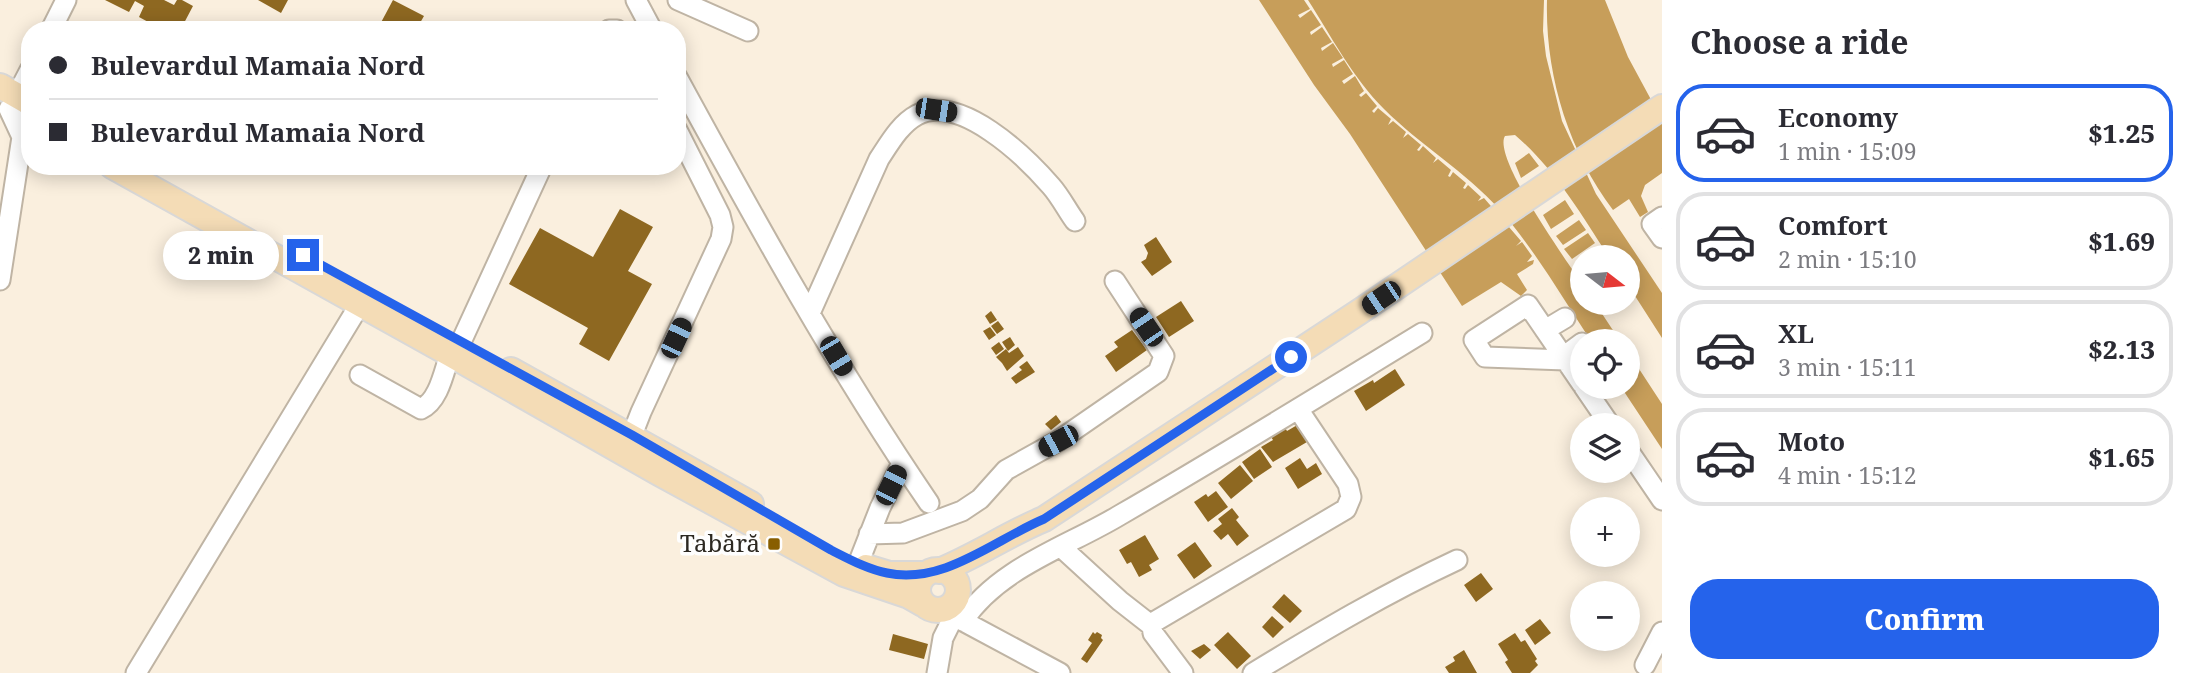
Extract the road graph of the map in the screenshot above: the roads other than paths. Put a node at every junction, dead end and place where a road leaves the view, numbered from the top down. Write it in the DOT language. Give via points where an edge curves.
graph roads {
  1 [pos="66,0"];
  2 [pos="636,0"];
  3 [pos="678,0"];
  4 [pos="56,21"];
  5 [pos="647,21"];
  6 [pos="748,31"];
  7 [pos="686,93"];
  8 [pos="14,103"];
  9 [pos="1662,107"];
  10 [pos="21,133"];
  11 [pos="21,144"];
  12 [pos="686,148"];
  13 [pos="127,175"];
  14 [pos="158,175"];
  15 [pos="538,175"];
  16 [pos="1662,217"];
  17 [pos="1075,221"];
  18 [pos="1662,238"];
  19 [pos="0,280"];
  20 [pos="1115,281"];
  21 [pos="360,304"];
  22 [pos="810,313"];
  23 [pos="1565,318"];
  24 [pos="1545,330"];
  25 [pos="1422,333"];
  26 [pos="456,348"];
  27 [pos="1570,353"];
  28 [pos="1564,358"];
  29 [pos="1570,367"];
  30 [pos="360,375"];
  31 [pos="1298,409"];
  32 [pos="632,435"];
  33 [pos="902,463"];
  34 [pos="1640,468"];
  35 [pos="1662,500"];
  36 [pos="929,503"];
  37 [pos="1044,519"];
  38 [pos="869,534"];
  39 [pos="1061,547"];
  40 [pos="1457,560"];
  41 [pos="858,564"];
  42 [pos="933,572"];
  43 [pos="949,609"];
  44 [pos="1152,626"];
  45 [pos="1662,632"];
  46 [pos="1645,665"];
  47 [pos="136,673"];
  48 [pos="937,673"];
  49 [pos="1060,673"];
  50 [pos="1182,673"];
  51 [pos="1253,673"];
  1 -- 4 [label="street"];
  2 -- 5 [label="street"];
  3 -- 6 [label="street"];
  7 -- 22 [label="street"];
  8 -- 10 [label="street"];
  9 -- 37 [label="main road"];
  11 -- 19 [label="street"];
  12 -- 32 [label="street" via="720,215 721,239"];
  13 -- 21 [label="main road"];
  14 -- 26 [label="main road"];
  15 -- 26 [label="street"];
  16 -- 18 [label="street" via="1652,224"];
  17 -- 22 [label="street" via="1054,188 988,129 954,113 936,110 920,114 878,159"];
  20 -- 38 [label="street" via="1164,356 1158,372 1058,441 1006,470 962,511 903,533"];
  21 -- 26 [label="main road"];
  21 -- 47 [label="street"];
  22 -- 33 [label="street"];
  23 -- 24 [label="street"];
  24 -- 28 [label="street"];
  24 -- 28 [label="street" via="1528,305 1474,340 1485,357"];
  25 -- 31 [label="street"];
  26 -- 30 [label="street" via="436,393 421,409"];
  26 -- 32 [label="main road"];
  26 -- 43 [label="main road" via="659,473 844,574"];
  27 -- 28 [label="street"];
  28 -- 29 [label="street"];
  31 -- 39 [label="street"];
  31 -- 44 [label="street" via="1348,484 1351,497 1346,509"];
  32 -- 41 [label="main road"];
  33 -- 36 [label="street"];
  33 -- 38 [label="street"];
  34 -- 35 [label="street"];
  37 -- 42 [label="main road"];
  37 -- 43 [label="main road" via="967,581"];
  38 -- 41 [label="street"];
  39 -- 43 [label="street" via="981,598"];
  39 -- 44 [label="street"];
  40 -- 51 [label="street"];
  41 -- 42 [label="main road" via="889,574"];
  42 -- 43 [label="main road" via="955,580"];
  42 -- 43 [label="main road" via="918,585 918,592"];
  43 -- 48 [label="street"];
  43 -- 49 [label="street"];
  44 -- 50 [label="street"];
  45 -- 46 [label="street"];
}
